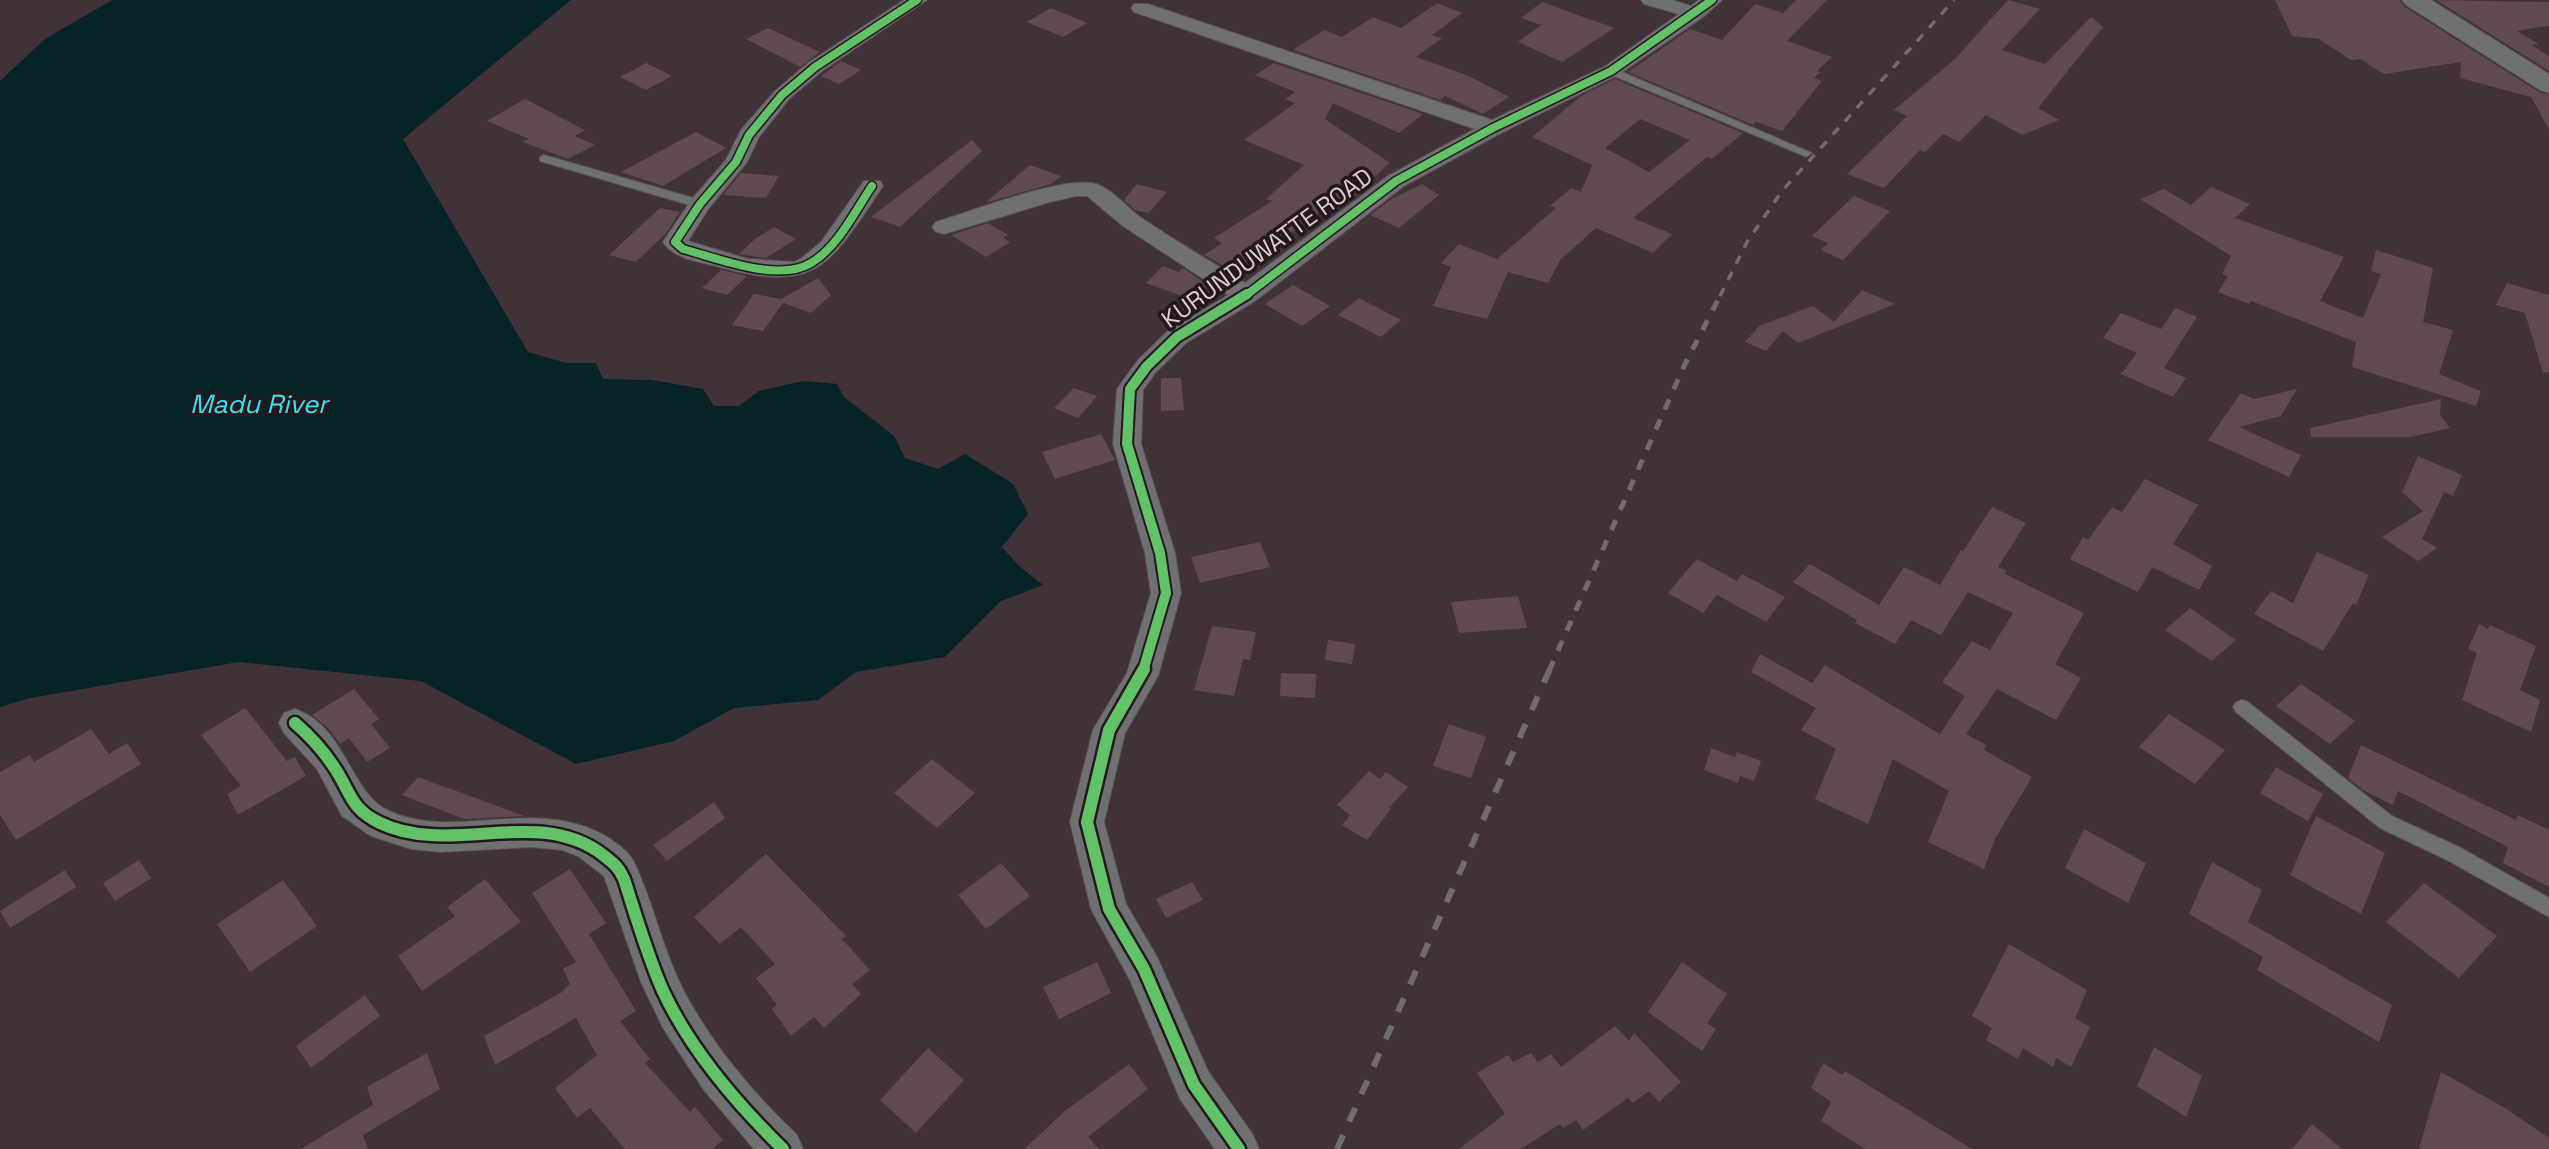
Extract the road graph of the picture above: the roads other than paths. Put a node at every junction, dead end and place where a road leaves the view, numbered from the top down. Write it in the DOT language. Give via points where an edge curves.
graph roads {
  1 [pos="916,0"];
  2 [pos="1651,0"];
  3 [pos="2414,0"];
  4 [pos="1704,7"];
  5 [pos="1141,8"];
  6 [pos="1611,71"];
  7 [pos="2549,86"];
  8 [pos="1493,128"];
  9 [pos="1806,153"];
  10 [pos="544,159"];
  11 [pos="872,186"];
  12 [pos="700,204"];
  13 [pos="944,227"];
  14 [pos="1246,295"];
  15 [pos="2242,707"];
  16 [pos="295,723"];
  17 [pos="2549,908"];
  18 [pos="783,1149"];
  19 [pos="1239,1149"];
  1 -- 12 [label="street" via="782,95 750,135 736,162"];
  2 -- 4 [label="street"];
  3 -- 7 [label="street"];
  4 -- 6 [label="street, KURUNDUWATTE ROAD"];
  5 -- 8 [label="street"];
  6 -- 8 [label="street, KURUNDUWATTE ROAD"];
  6 -- 9 [label="lane"];
  8 -- 14 [label="street, KURUNDUWATTE ROAD" via="1396,181"];
  10 -- 12 [label="lane"];
  11 -- 12 [label="street" via="831,244 812,262 791,271 764,269 678,246 675,243"];
  13 -- 14 [label="street" via="1043,197 1093,190 1131,221"];
  14 -- 19 [label="street, KURUNDUWATTE ROAD" via="1177,337 1130,389 1126,444 1160,553 1166,593 1142,676 1109,730 1087,822 1109,909 1144,969 1194,1086"];
  15 -- 17 [label="lane" via="2386,822"];
  16 -- 18 [label="street" via="319,743 355,808 385,826 440,835 533,832 573,838 597,849 618,867 675,1011 750,1117"];
}
